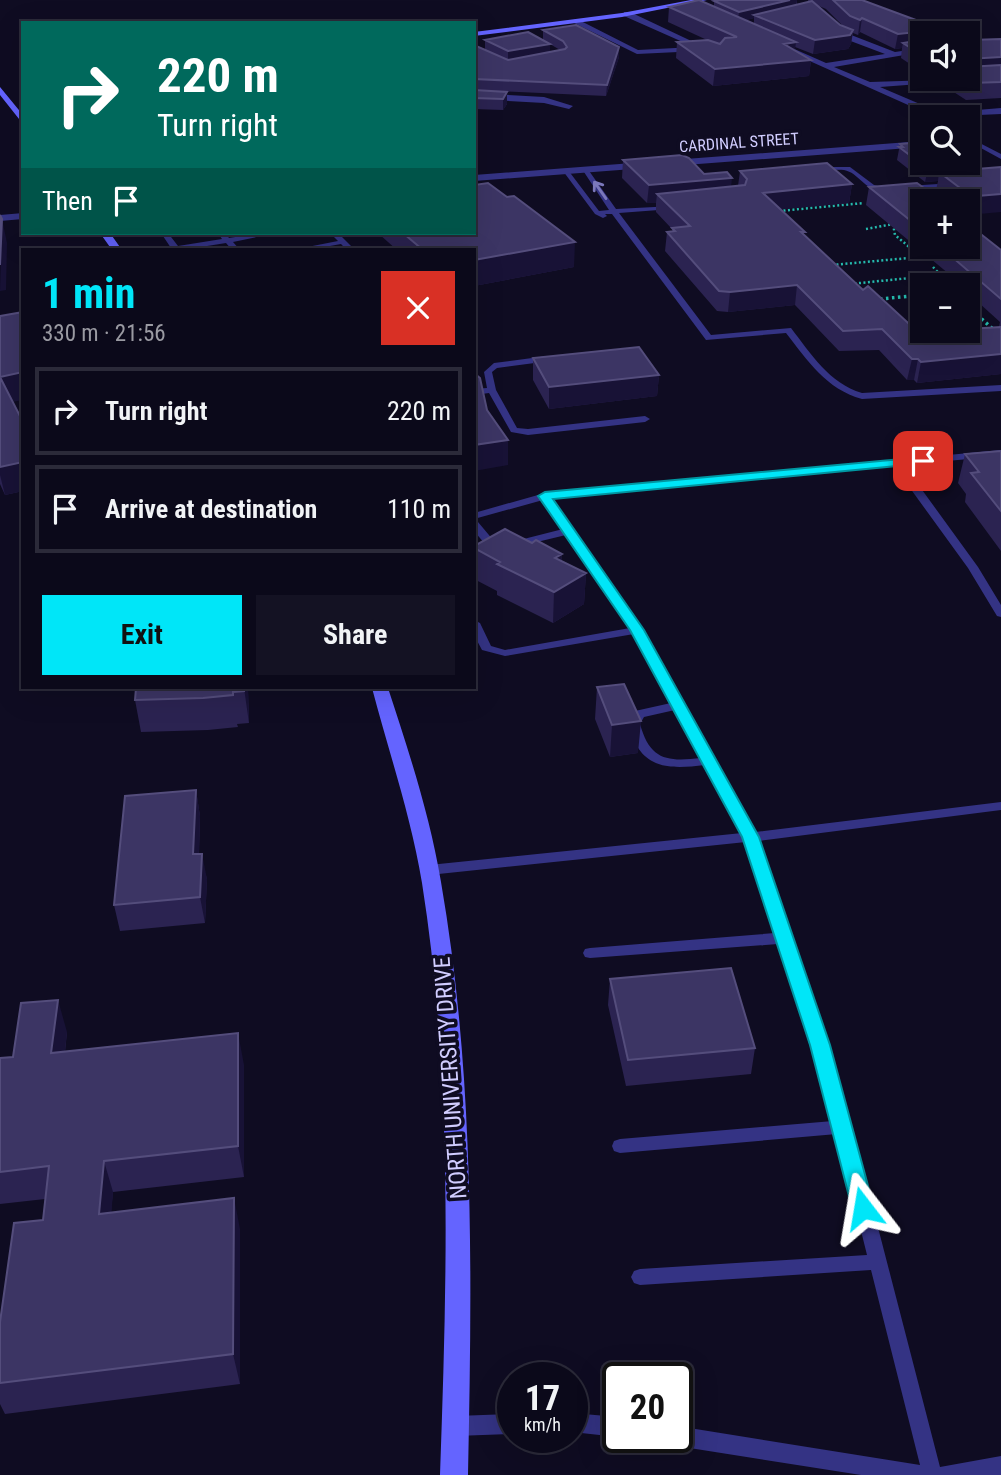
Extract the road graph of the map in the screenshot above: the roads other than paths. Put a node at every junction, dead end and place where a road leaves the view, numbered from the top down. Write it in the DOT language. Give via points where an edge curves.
graph roads {
  1 [pos="702,0"];
  2 [pos="683,4"];
  3 [pos="694,9"];
  4 [pos="627,14"];
  5 [pos="826,17"];
  6 [pos="574,21"];
  7 [pos="513,29"];
  8 [pos="476,34"];
  9 [pos="525,35"];
  10 [pos="774,44"];
  11 [pos="910,52"];
  12 [pos="893,54"];
  13 [pos="824,66"];
  14 [pos="910,82"];
  15 [pos="868,85"];
  16 [pos="5,95"];
  17 [pos="476,96"];
  18 [pos="914,105"];
  19 [pos="569,106"];
  20 [pos="1001,111"];
  21 [pos="980,113"];
  22 [pos="21,118"];
  23 [pos="910,145"];
  24 [pos="980,145"];
  25 [pos="1001,157"];
  26 [pos="585,169"];
  27 [pos="802,170"];
  28 [pos="566,171"];
  29 [pos="476,178"];
  30 [pos="962,183"];
  31 [pos="681,206"];
  32 [pos="615,212"];
  33 [pos="597,213"];
  34 [pos="21,216"];
  35 [pos="0,218"];
  36 [pos="626,229"];
  37 [pos="166,235"];
  38 [pos="223,235"];
  39 [pos="259,235"];
  40 [pos="336,235"];
  41 [pos="177,236"];
  42 [pos="227,240"];
  43 [pos="343,242"];
  44 [pos="183,248"];
  45 [pos="234,248"];
  46 [pos="308,248"];
  47 [pos="349,248"];
  48 [pos="562,358"];
  49 [pos="1001,388"];
  50 [pos="492,390"];
  51 [pos="476,392"];
  52 [pos="646,419"];
  53 [pos="1001,453"];
  54 [pos="897,463"];
  55 [pos="545,496"];
  56 [pos="476,515"];
  57 [pos="476,527"];
  58 [pos="569,531"];
  59 [pos="1001,614"];
  60 [pos="476,627"];
  61 [pos="637,630"];
  62 [pos="380,689"];
  63 [pos="680,705"];
  64 [pos="707,761"];
  65 [pos="1001,806"];
  66 [pos="751,837"];
  67 [pos="429,870"];
  68 [pos="784,938"];
  69 [pos="590,953"];
  70 [pos="844,1127"];
  71 [pos="620,1146"];
  72 [pos="876,1262"];
  73 [pos="640,1277"];
  74 [pos="497,1425"];
  75 [pos="456,1426"];
  76 [pos="693,1439"];
  77 [pos="1001,1466"];
  78 [pos="454,1475"];
  79 [pos="922,1475"];
  80 [pos="932,1475"];
  81 [pos="943,1475"];
  1 -- 2 [label="main road"];
  2 -- 3 [label="street"];
  2 -- 4 [label="main road"];
  4 -- 6 [label="main road"];
  4 -- 6 [label="street" via="707,50 637,52"];
  5 -- 12 [label="street" via="843,35"];
  6 -- 7 [label="main road"];
  7 -- 8 [label="main road"];
  7 -- 9 [label="lane"];
  10 -- 13 [label="street"];
  11 -- 12 [label="street"];
  12 -- 13 [label="street"];
  13 -- 15 [label="street"];
  14 -- 15 [label="street"];
  15 -- 18 [label="street"];
  16 -- 22 [label="main road"];
  17 -- 19 [label="street"];
  20 -- 21 [label="street"];
  23 -- 26 [label="street, CARDINAL STREET"];
  24 -- 25 [label="lane"];
  26 -- 28 [label="street, CARDINAL STREET"];
  32 -- 26 [label="lane, one-way"];
  27 -- 30 [label="lane" via="848,168 877,189"];
  28 -- 29 [label="street, CARDINAL STREET"];
  28 -- 33 [label="lane"];
  31 -- 32 [label="lane"];
  32 -- 33 [label="lane"];
  32 -- 36 [label="lane"];
  33 -- 36 [label="lane"];
  34 -- 35 [label="street"];
  36 -- 49 [label="lane" via="709,338 788,330 832,383 862,396"];
  37 -- 41 [label="lane"];
  38 -- 42 [label="lane"];
  39 -- 42 [label="lane"];
  40 -- 43 [label="lane"];
  42 -- 44 [label="lane"];
  42 -- 45 [label="lane"];
  43 -- 46 [label="lane"];
  43 -- 47 [label="lane"];
  48 -- 50 [label="lane" via="494,366 488,372"];
  50 -- 51 [label="lane"];
  50 -- 52 [label="lane" via="514,430"];
  53 -- 54 [label="lane"];
  54 -- 55 [label="lane"];
  54 -- 59 [label="lane" via="973,567"];
  55 -- 56 [label="lane"];
  55 -- 58 [label="lane"];
  57 -- 58 [label="lane" via="490,550"];
  58 -- 61 [label="lane"];
  60 -- 61 [label="lane" via="486,648 505,653"];
  61 -- 63 [label="lane"];
  62 -- 67 [label="main road, NORTH UNIVERSITY DRIVE"];
  63 -- 64 [label="lane"];
  63 -- 64 [label="lane" via="639,714 634,724 643,749 650,757 672,765"];
  64 -- 66 [label="lane"];
  65 -- 66 [label="lane"];
  66 -- 67 [label="lane"];
  66 -- 68 [label="lane"];
  67 -- 75 [label="main road, NORTH UNIVERSITY DRIVE" via="446,983 457,1119 461,1245"];
  68 -- 69 [label="lane"];
  68 -- 70 [label="lane"];
  70 -- 71 [label="lane"];
  70 -- 72 [label="lane"];
  72 -- 73 [label="lane"];
  72 -- 80 [label="lane"];
  74 -- 75 [label="lane"];
  75 -- 78 [label="main road, NORTH UNIVERSITY DRIVE"];
  76 -- 79 [label="lane"];
  77 -- 81 [label="lane"];
}
